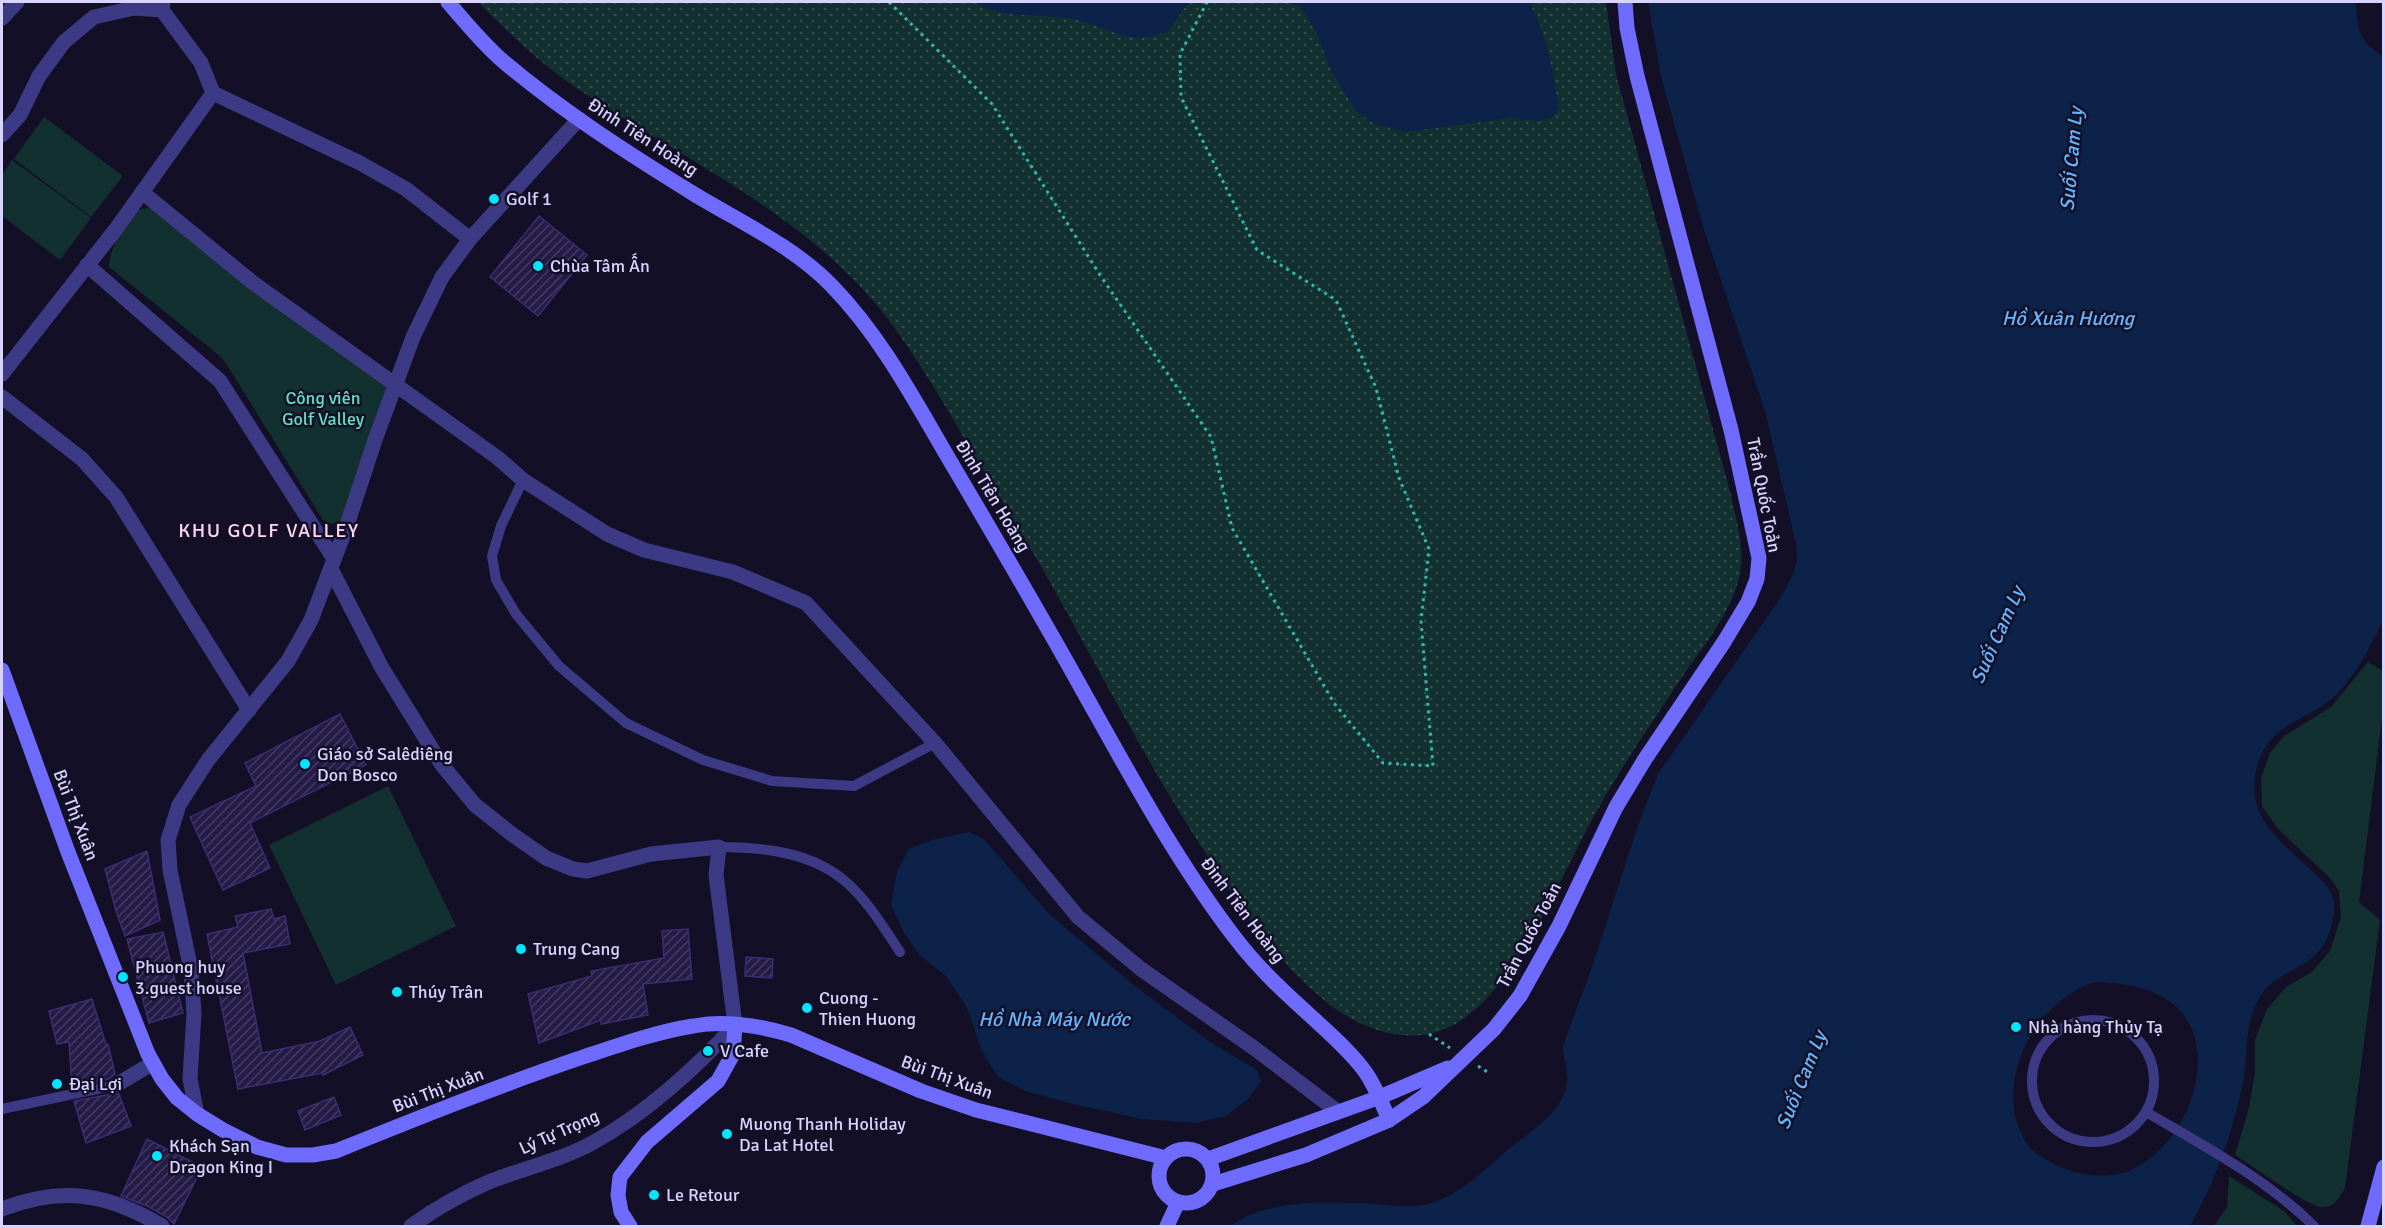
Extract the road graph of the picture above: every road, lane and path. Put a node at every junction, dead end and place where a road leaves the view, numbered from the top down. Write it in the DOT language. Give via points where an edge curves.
graph roads {
  1 [pos="16,2"];
  2 [pos="448,2"];
  3 [pos="889,2"];
  4 [pos="1207,2"];
  5 [pos="1625,2"];
  6 [pos="162,6"];
  7 [pos="2,18"];
  8 [pos="213,93"];
  9 [pos="579,119"];
  10 [pos="2,135"];
  11 [pos="142,192"];
  12 [pos="470,239"];
  13 [pos="87,265"];
  14 [pos="2,374"];
  15 [pos="396,384"];
  16 [pos="2,397"];
  17 [pos="523,480"];
  18 [pos="333,564"];
  19 [pos="2,670"];
  20 [pos="249,710"];
  21 [pos="935,743"];
  22 [pos="719,847"];
  23 [pos="900,952"];
  24 [pos="735,1025"];
  25 [pos="153,1063"];
  26 [pos="1456,1065"];
  27 [pos="116,1085"];
  28 [pos="1380,1097"];
  29 [pos="2,1109"];
  30 [pos="1337,1111"];
  31 [pos="2146,1113"];
  32 [pos="197,1114"];
  33 [pos="1389,1120"];
  34 [pos="1166,1158"];
  35 [pos="1208,1159"];
  36 [pos="2384,1167"];
  37 [pos="1213,1184"];
  38 [pos="1178,1203"];
  39 [pos="2,1209"];
  40 [pos="162,1227"];
  41 [pos="411,1227"];
  42 [pos="630,1227"];
  43 [pos="1167,1227"];
  44 [pos="2314,1227"];
  45 [pos="2368,1227"];
  1 -- 7 [label="street"];
  2 -- 9 [label="main road, Đinh Tiên Hoàng" via="502,61"];
  3 -- 4 [label="path" via="992,104 1100,274 1211,437 1232,528 1334,703 1383,763 1433,766 1421,621 1429,549 1399,478 1376,388 1336,300 1257,250 1181,97 1180,54"];
  5 -- 26 [label="main road, Trần Quốc Toản" via="1637,76 1731,430 1759,558 1756,579 1748,602 1724,642 1616,807 1559,926 1520,996 1494,1029"];
  6 -- 8 [label="street" via="201,63"];
  6 -- 10 [label="street" via="94,17 64,42 39,76 20,115"];
  8 -- 11 [label="street"];
  8 -- 12 [label="street" via="406,189"];
  9 -- 12 [label="street"];
  9 -- 28 [label="main road, Đinh Tiên Hoàng" via="812,267 855,312 908,389 1198,888 1269,978 1364,1070"];
  11 -- 13 [label="street"];
  11 -- 15 [label="street" via="252,282"];
  12 -- 15 [label="street" via="442,277"];
  13 -- 14 [label="street"];
  13 -- 18 [label="street" via="220,381"];
  15 -- 17 [label="street"];
  15 -- 18 [label="street"];
  16 -- 20 [label="street" via="82,459 116,497"];
  17 -- 21 [label="street" via="607,534 634,546 733,572 806,603"];
  17 -- 21 [label="lane" via="492,556 496,580 516,614 559,666 626,723 703,760 772,781 854,786"];
  18 -- 20 [label="street" via="311,620 288,662"];
  18 -- 22 [label="street" via="382,668 442,765 475,806 513,835 546,858 587,871 651,854"];
  19 -- 25 [label="main road, Bùi Thị Xuân" via="68,852"];
  20 -- 32 [label="street" via="208,760 179,805 168,840 170,870 191,970 194,1013 190,1079"];
  21 -- 30 [label="street" via="1078,917 1141,969"];
  22 -- 23 [label="lane" via="752,847 799,856 831,871 852,887"];
  22 -- 24 [label="street" via="716,875"];
  24 -- 32 [label="main road, Bùi Thị Xuân" via="693,1025 622,1044 336,1151 313,1155 286,1155 257,1147"];
  24 -- 34 [label="main road, Bùi Thị Xuân" via="769,1028 791,1035 921,1091 976,1110"];
  24 -- 41 [label="street, Lý Tự Trọng" via="684,1077 593,1142 490,1182 429,1213"];
  24 -- 42 [label="main road" via="733,1054 718,1081 647,1142 620,1177 621,1212"];
  25 -- 27 [label="street"];
  25 -- 32 [label="main road, Bùi Thị Xuân" via="177,1098"];
  26 -- 28 [label="main road, Trần Quốc Toản"];
  26 -- 33 [label="main road, Trần Quốc Toản" via="1423,1097"];
  27 -- 29 [label="lane"];
  28 -- 30 [label="main road, Trần Quốc Toản"];
  28 -- 33 [label="main road, Đinh Tiên Hoàng"];
  30 -- 35 [label="main road, Trần Quốc Toản"];
  31 -- 31 [label="lane" via="2154,1084 2152,1064 2129,1031 2111,1022 2091,1019 2071,1023 2040,1049 2033,1067 2034,1098 2048,1124 2065,1136 2084,1142 2104,1142 2123,1134"];
  31 -- 44 [label="lane" via="2292,1205"];
  33 -- 37 [label="main road, Trần Quốc Toản" via="1306,1155"];
  34 -- 35 [label="main road" via="1192,1149"];
  34 -- 38 [label="main road" via="1159,1172 1160,1182 1169,1198"];
  35 -- 37 [label="main road"];
  36 -- 45 [label="main road"];
  37 -- 38 [label="main road" via="1201,1199"];
  38 -- 43 [label="main road"];
  39 -- 40 [label="street" via="22,1201 73,1195 105,1199"];
}
